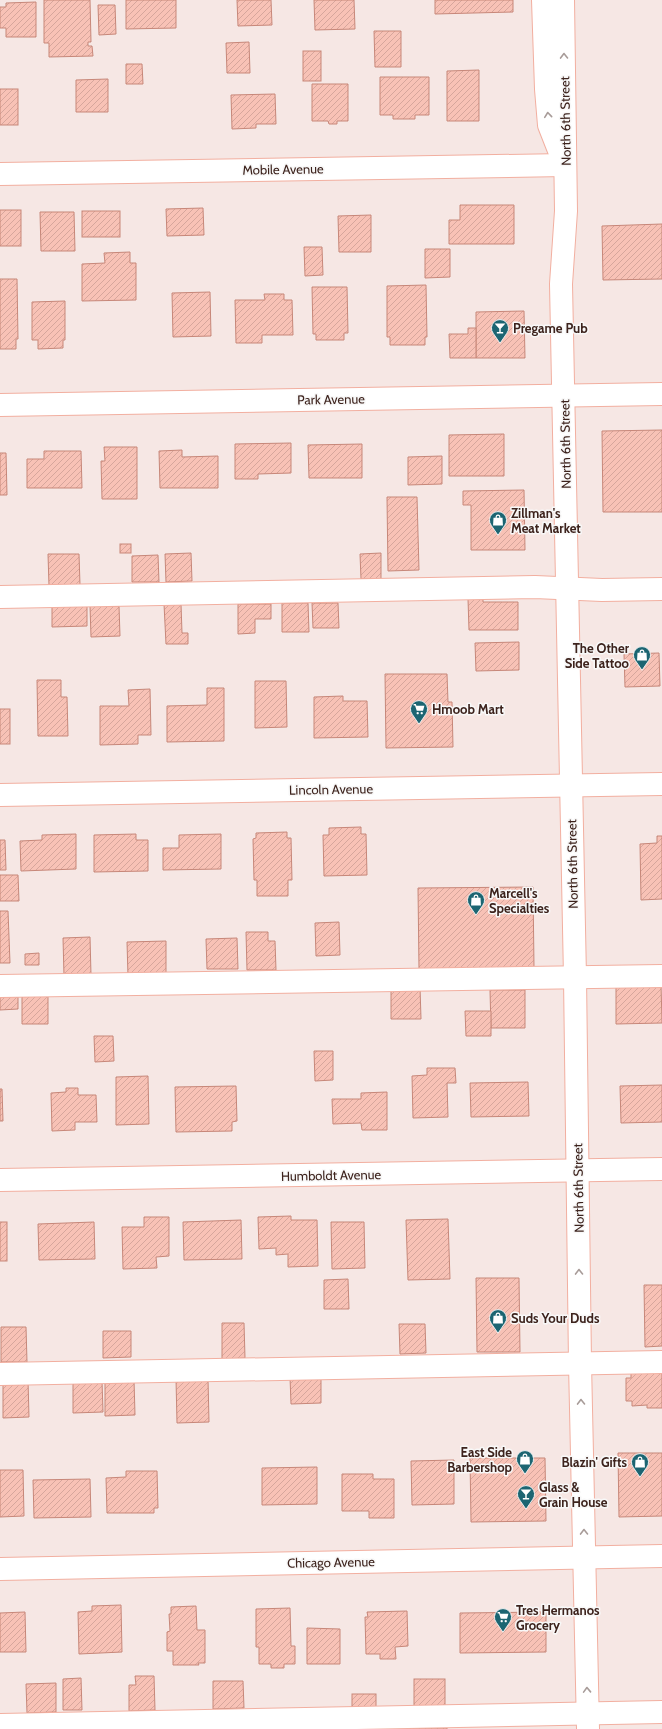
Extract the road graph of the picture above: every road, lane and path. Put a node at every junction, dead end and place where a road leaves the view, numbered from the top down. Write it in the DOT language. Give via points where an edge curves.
graph roads {
  1 [pos="543,0"];
  2 [pos="563,0"];
  3 [pos="565,165"];
  4 [pos="0,174"];
  5 [pos="662,394"];
  6 [pos="564,395"];
  7 [pos="0,405"];
  8 [pos="567,588"];
  9 [pos="662,588"];
  10 [pos="0,597"];
  11 [pos="662,784"];
  12 [pos="571,785"];
  13 [pos="0,795"];
  14 [pos="662,976"];
  15 [pos="575,978"];
  16 [pos="0,986"];
  17 [pos="662,1169"];
  18 [pos="578,1171"];
  19 [pos="0,1180"];
  20 [pos="662,1362"];
  21 [pos="580,1363"];
  22 [pos="0,1374"];
  23 [pos="662,1556"];
  24 [pos="584,1557"];
  25 [pos="0,1569"];
  26 [pos="662,1712"];
  27 [pos="588,1721"];
  28 [pos="0,1725"];
  3 -- 1 [label="street, one-way" via="549,125"];
  3 -- 2 [label="street, North 6th Street, one-way"];
  3 -- 4 [label="street, Mobile Avenue"];
  3 -- 6 [label="street, North 6th Street" via="566,211 561,284"];
  5 -- 6 [label="street, Park Avenue"];
  6 -- 7 [label="street, Park Avenue"];
  6 -- 8 [label="street, North 6th Street"];
  8 -- 9 [label="street"];
  8 -- 10 [label="street"];
  8 -- 12 [label="street, North 6th Street"];
  11 -- 12 [label="street, Lincoln Avenue"];
  12 -- 13 [label="street, Lincoln Avenue"];
  12 -- 15 [label="street, North 6th Street"];
  14 -- 15 [label="street"];
  15 -- 16 [label="street"];
  15 -- 18 [label="street, North 6th Street"];
  17 -- 18 [label="street, Humboldt Avenue"];
  18 -- 19 [label="street, Humboldt Avenue"];
  21 -- 18 [label="street, North 6th Street, one-way"];
  20 -- 21 [label="street"];
  21 -- 22 [label="street"];
  24 -- 21 [label="street, North 6th Street, one-way"];
  23 -- 24 [label="street, Chicago Avenue"];
  24 -- 25 [label="street, Chicago Avenue"];
  27 -- 24 [label="street, North 6th Street, one-way"];
  26 -- 27 [label="street"];
  27 -- 28 [label="street"];
}
